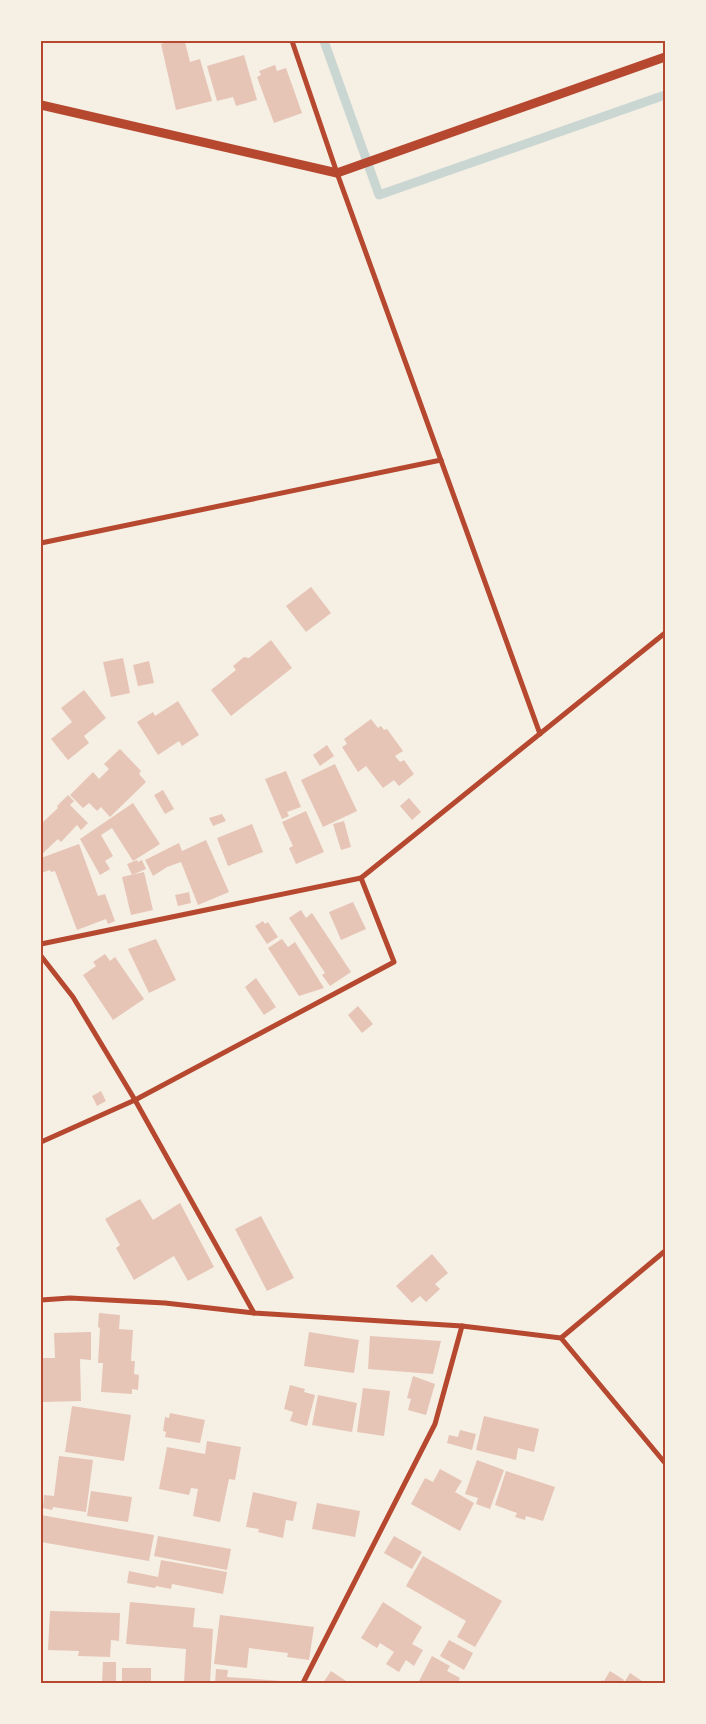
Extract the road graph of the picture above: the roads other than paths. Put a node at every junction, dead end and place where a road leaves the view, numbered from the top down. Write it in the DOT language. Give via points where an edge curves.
graph roads {
  1 [pos="292,41"];
  2 [pos="665,57"];
  3 [pos="41,105"];
  4 [pos="341,172"];
  5 [pos="441,460"];
  6 [pos="41,543"];
  7 [pos="665,633"];
  8 [pos="540,734"];
  9 [pos="361,878"];
  10 [pos="41,944"];
  11 [pos="41,956"];
  12 [pos="135,1100"];
  13 [pos="41,1142"];
  14 [pos="665,1251"];
  15 [pos="41,1300"];
  16 [pos="254,1313"];
  17 [pos="462,1326"];
  18 [pos="561,1338"];
  19 [pos="665,1463"];
  20 [pos="303,1683"];
  1 -- 4 [label="street"];
  2 -- 4 [label="street"];
  3 -- 4 [label="street"];
  4 -- 5 [label="street"];
  5 -- 6 [label="street"];
  5 -- 8 [label="street"];
  7 -- 8 [label="street"];
  8 -- 9 [label="street"];
  9 -- 10 [label="street"];
  9 -- 12 [label="street" via="394,962"];
  11 -- 12 [label="street" via="73,997"];
  12 -- 13 [label="street"];
  12 -- 16 [label="street"];
  14 -- 18 [label="street"];
  15 -- 16 [label="street" via="70,1298 166,1303"];
  16 -- 17 [label="street"];
  17 -- 18 [label="street"];
  17 -- 20 [label="street" via="434,1424"];
  18 -- 19 [label="street"];
}
